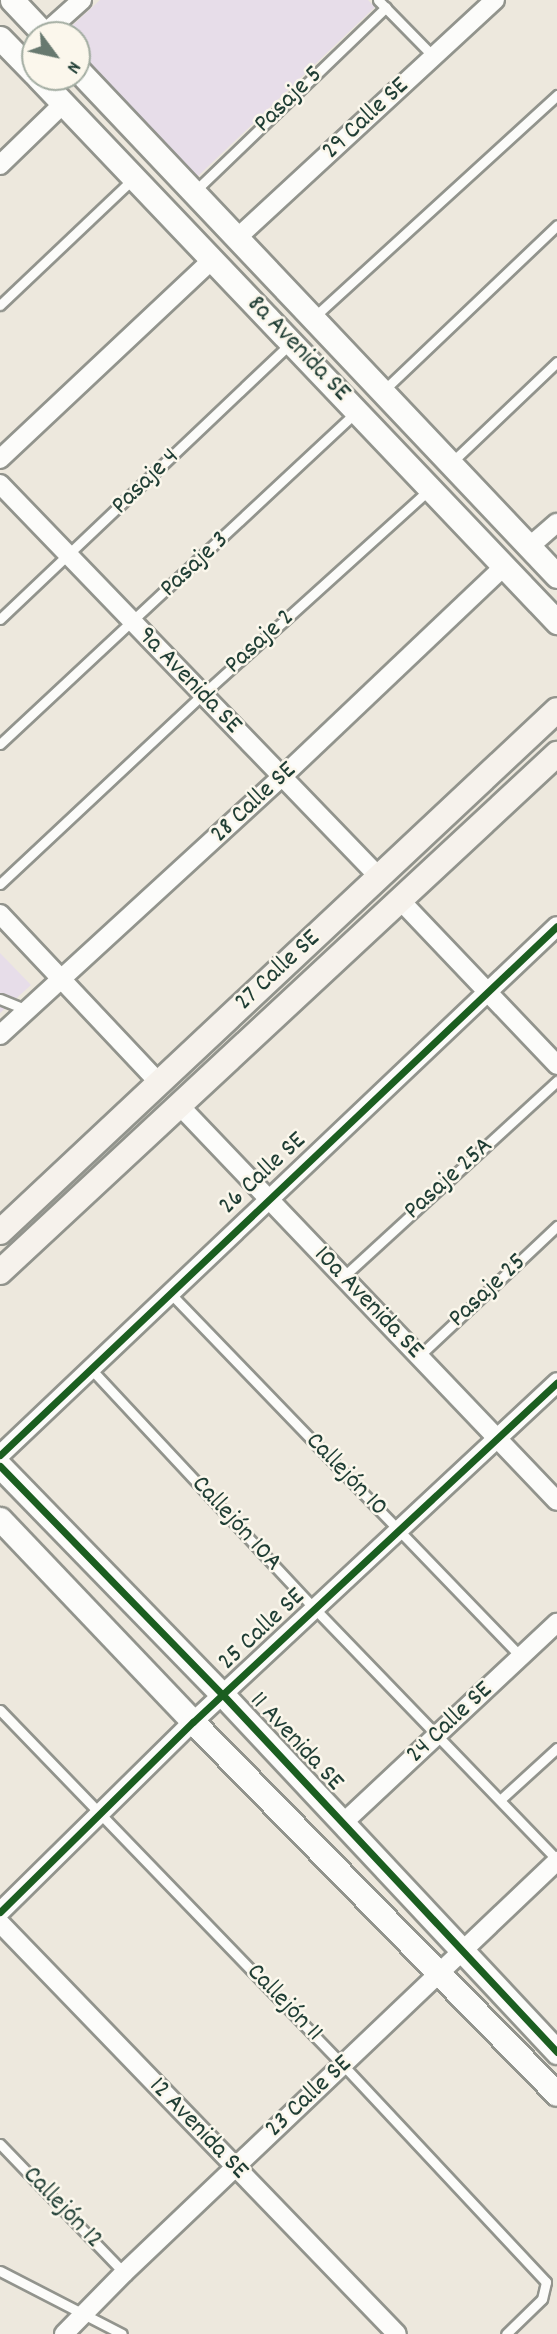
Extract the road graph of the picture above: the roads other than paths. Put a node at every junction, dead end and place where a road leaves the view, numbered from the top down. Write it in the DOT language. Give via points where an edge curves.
graph roads {
  1 [pos="12,0"];
  2 [pos="82,0"];
  3 [pos="495,0"];
  4 [pos="382,4"];
  5 [pos="32,21"];
  6 [pos="60,21"];
  7 [pos="0,38"];
  8 [pos="434,57"];
  9 [pos="21,60"];
  10 [pos="91,84"];
  11 [pos="50,91"];
  12 [pos="557,95"];
  13 [pos="63,104"];
  14 [pos="0,165"];
  15 [pos="134,178"];
  16 [pos="193,192"];
  17 [pos="557,225"];
  18 [pos="237,238"];
  19 [pos="212,260"];
  20 [pos="0,306"];
  21 [pos="313,318"];
  22 [pos="291,343"];
  23 [pos="557,362"];
  24 [pos="382,392"];
  25 [pos="358,411"];
  26 [pos="0,459"];
  27 [pos="450,463"];
  28 [pos="0,484"];
  29 [pos="430,489"];
  30 [pos="557,523"];
  31 [pos="529,547"];
  32 [pos="69,556"];
  33 [pos="504,566"];
  34 [pos="557,576"];
  35 [pos="0,619"];
  36 [pos="557,622"];
  37 [pos="134,623"];
  38 [pos="202,694"];
  39 [pos="557,710"];
  40 [pos="0,744"];
  41 [pos="557,754"];
  42 [pos="282,777"];
  43 [pos="379,877"];
  44 [pos="0,884"];
  45 [pos="400,900"];
  46 [pos="0,914"];
  47 [pos="557,926"];
  48 [pos="62,980"];
  49 [pos="488,992"];
  50 [pos="0,999"];
  51 [pos="27,1010"];
  52 [pos="0,1035"];
  53 [pos="557,1065"];
  54 [pos="557,1081"];
  55 [pos="159,1083"];
  56 [pos="179,1105"];
  57 [pos="268,1199"];
  58 [pos="557,1226"];
  59 [pos="0,1232"];
  60 [pos="0,1272"];
  61 [pos="342,1278"];
  62 [pos="170,1292"];
  63 [pos="419,1356"];
  64 [pos="90,1369"];
  65 [pos="557,1382"];
  66 [pos="497,1438"];
  67 [pos="0,1455"];
  68 [pos="0,1466"];
  69 [pos="557,1501"];
  70 [pos="0,1518"];
  71 [pos="400,1531"];
  72 [pos="315,1609"];
  73 [pos="557,1623"];
  74 [pos="521,1657"];
  75 [pos="223,1695"];
  76 [pos="0,1710"];
  77 [pos="193,1722"];
  78 [pos="436,1735"];
  79 [pos="557,1748"];
  80 [pos="500,1800"];
  81 [pos="102,1814"];
  82 [pos="344,1823"];
  83 [pos="557,1861"];
  84 [pos="0,1912"];
  85 [pos="0,1923"];
  86 [pos="464,1949"];
  87 [pos="439,1974"];
  88 [pos="557,2052"];
  89 [pos="343,2065"];
  90 [pos="557,2094"];
  91 [pos="0,2144"];
  92 [pos="234,2168"];
  93 [pos="0,2271"];
  94 [pos="124,2273"];
  95 [pos="85,2314"];
  96 [pos="64,2334"];
  97 [pos="122,2334"];
  98 [pos="397,2334"];
  99 [pos="506,2334"];
  1 -- 5 [label="street"];
  2 -- 6 [label="street"];
  3 -- 8 [label="street, 29 Calle SE"];
  4 -- 8 [label="lane"];
  4 -- 16 [label="lane, Pasaje 5"];
  7 -- 9 [label="street, 8a Avenida SE"];
  8 -- 18 [label="street, 29 Calle SE"];
  10 -- 16 [label="street, 8a Avenida SE"];
  11 -- 13 [label="street, 8a Avenida SE"];
  12 -- 21 [label="lane"];
  13 -- 14 [label="street"];
  13 -- 15 [label="street, 8a Avenida SE"];
  15 -- 19 [label="street, 8a Avenida SE"];
  15 -- 20 [label="lane"];
  16 -- 18 [label="street, 8a Avenida SE"];
  17 -- 24 [label="lane"];
  18 -- 21 [label="street, 8a Avenida SE"];
  19 -- 22 [label="street, 8a Avenida SE"];
  19 -- 26 [label="street"];
  21 -- 24 [label="street, 8a Avenida SE"];
  22 -- 25 [label="street, 8a Avenida SE"];
  22 -- 32 [label="lane, Pasaje 4"];
  23 -- 27 [label="lane"];
  24 -- 27 [label="street, 8a Avenida SE"];
  25 -- 29 [label="street, 8a Avenida SE"];
  25 -- 37 [label="lane, Pasaje 3"];
  27 -- 31 [label="street, 8a Avenida SE"];
  28 -- 32 [label="street, 9a Avenida SE"];
  29 -- 33 [label="street, 8a Avenida SE"];
  29 -- 38 [label="lane, Pasaje 2"];
  30 -- 31 [label="street"];
  31 -- 34 [label="street, 8a Avenida SE"];
  32 -- 35 [label="lane, Pasaje 4"];
  32 -- 37 [label="street, 9a Avenida SE"];
  33 -- 36 [label="street, 8a Avenida SE"];
  33 -- 42 [label="street, 28 Calle SE"];
  37 -- 38 [label="street, 9a Avenida SE"];
  37 -- 40 [label="lane, Pasaje 3"];
  38 -- 42 [label="street, 9a Avenida SE"];
  38 -- 44 [label="lane, Pasaje 2"];
  39 -- 43 [label="main road, 27 Calle SE"];
  41 -- 45 [label="main road, 27 Calle SE"];
  42 -- 43 [label="street, 9a Avenida SE"];
  42 -- 48 [label="street, 28 Calle SE"];
  43 -- 55 [label="main road, 27 Calle SE"];
  45 -- 49 [label="street"];
  45 -- 56 [label="main road, 27 Calle SE"];
  46 -- 48 [label="street"];
  47 -- 49 [label="street, 26 Calle SE"];
  48 -- 51 [label="street, 28 Calle SE"];
  48 -- 55 [label="street"];
  49 -- 53 [label="street"];
  49 -- 57 [label="street, 26 Calle SE"];
  50 -- 51 [label="lane"];
  51 -- 52 [label="street, 28 Calle SE"];
  54 -- 61 [label="lane, Pasaje 25A"];
  55 -- 59 [label="main road, 27 Calle SE"];
  56 -- 57 [label="street, 10a Avenida SE"];
  56 -- 60 [label="main road, 27 Calle SE"];
  57 -- 61 [label="street, 10a Avenida SE"];
  57 -- 62 [label="street, 26 Calle SE"];
  58 -- 63 [label="lane, Pasaje 25"];
  61 -- 63 [label="street, 10a Avenida SE"];
  62 -- 64 [label="street, 26 Calle SE"];
  62 -- 71 [label="lane, Callejón 10"];
  63 -- 66 [label="street, 10a Avenida SE"];
  64 -- 67 [label="street, 26 Calle SE"];
  64 -- 72 [label="lane, Callejón 10A"];
  65 -- 66 [label="street, 25 Calle SE"];
  66 -- 69 [label="street, 10a Avenida SE"];
  66 -- 71 [label="street, 25 Calle SE"];
  68 -- 75 [label="street, 11 Avenida SE"];
  70 -- 77 [label="street"];
  71 -- 72 [label="street, 25 Calle SE"];
  71 -- 74 [label="lane, Callejón 10"];
  72 -- 75 [label="street, 25 Calle SE"];
  72 -- 78 [label="lane, Callejón 10A"];
  73 -- 74 [label="street, 24 Calle SE"];
  74 -- 78 [label="street, 24 Calle SE"];
  75 -- 77 [label="street, 25 Calle SE"];
  75 -- 82 [label="street, 11 Avenida SE"];
  76 -- 81 [label="lane, Callejón 11"];
  77 -- 81 [label="street, 25 Calle SE"];
  77 -- 87 [label="street"];
  78 -- 80 [label="lane, Callejón 10A"];
  78 -- 82 [label="street, 24 Calle SE"];
  79 -- 80 [label="lane"];
  80 -- 83 [label="lane, Callejón 10A"];
  81 -- 84 [label="street, 25 Calle SE"];
  81 -- 89 [label="lane, Callejón 11"];
  82 -- 86 [label="street, 11 Avenida SE"];
  83 -- 86 [label="street, 23 Calle SE"];
  85 -- 92 [label="street, 12 Avenida SE"];
  86 -- 87 [label="street, 23 Calle SE"];
  86 -- 88 [label="street, 11 Avenida SE"];
  87 -- 89 [label="street, 23 Calle SE"];
  87 -- 90 [label="street"];
  89 -- 92 [label="street, 23 Calle SE"];
  89 -- 99 [label="lane, Callejón 11" via="546,2282 542,2298"];
  91 -- 94 [label="lane, Callejón 12"];
  92 -- 94 [label="street, 23 Calle SE"];
  92 -- 98 [label="street, 12 Avenida SE"];
  93 -- 95 [label="lane"];
  94 -- 95 [label="street, 23 Calle SE"];
  95 -- 96 [label="street, 23 Calle SE"];
  95 -- 97 [label="lane"];
}
